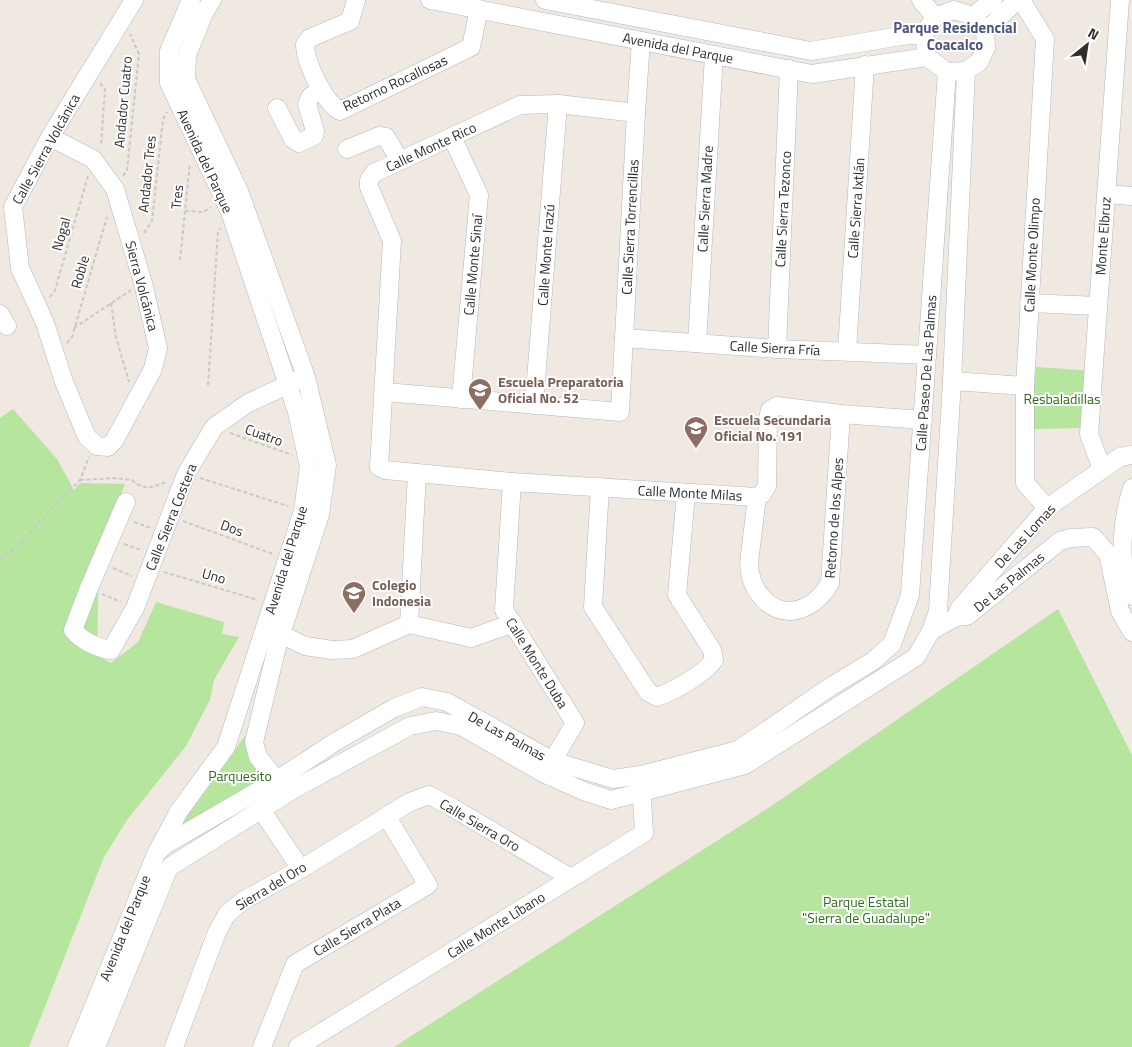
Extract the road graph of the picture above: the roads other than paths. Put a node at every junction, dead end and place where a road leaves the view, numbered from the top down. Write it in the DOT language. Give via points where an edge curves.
graph roads {
  1 [pos="134,0"];
  2 [pos="191,0"];
  3 [pos="212,0"];
  4 [pos="356,0"];
  5 [pos="430,0"];
  6 [pos="544,0"];
  7 [pos="921,0"];
  8 [pos="993,0"];
  9 [pos="1017,0"];
  10 [pos="1021,0"];
  11 [pos="1120,0"];
  12 [pos="479,10"];
  13 [pos="973,16"];
  14 [pos="935,17"];
  15 [pos="985,32"];
  16 [pos="924,34"];
  17 [pos="641,41"];
  18 [pos="714,55"];
  19 [pos="927,57"];
  20 [pos="865,65"];
  21 [pos="790,69"];
  22 [pos="966,71"];
  23 [pos="947,72"];
  24 [pos="321,89"];
  25 [pos="558,104"];
  26 [pos="277,108"];
  27 [pos="636,113"];
  28 [pos="50,137"];
  29 [pos="452,137"];
  30 [pos="347,149"];
  31 [pos="400,161"];
  32 [pos="1106,194"];
  33 [pos="1132,196"];
  34 [pos="231,201"];
  35 [pos="6,208"];
  36 [pos="1029,303"];
  37 [pos="1098,306"];
  38 [pos="624,338"];
  39 [pos="697,343"];
  40 [pos="777,348"];
  41 [pos="847,351"];
  42 [pos="927,355"];
  43 [pos="306,377"];
  44 [pos="952,381"];
  45 [pos="288,384"];
  46 [pos="1025,386"];
  47 [pos="384,392"];
  48 [pos="461,399"];
  49 [pos="534,405"];
  50 [pos="841,414"];
  51 [pos="923,420"];
  52 [pos="95,444"];
  53 [pos="1132,455"];
  54 [pos="379,467"];
  55 [pos="1102,469"];
  56 [pos="417,474"];
  57 [pos="512,482"];
  58 [pos="600,487"];
  59 [pos="1132,488"];
  60 [pos="686,492"];
  61 [pos="757,497"];
  62 [pos="1047,508"];
  63 [pos="123,509"];
  64 [pos="1132,596"];
  65 [pos="956,617"];
  66 [pos="513,623"];
  67 [pos="409,624"];
  68 [pos="266,626"];
  69 [pos="930,632"];
  70 [pos="1132,632"];
  71 [pos="281,634"];
  72 [pos="873,661"];
  73 [pos="336,742"];
  74 [pos="741,758"];
  75 [pos="347,760"];
  76 [pos="549,768"];
  77 [pos="277,780"];
  78 [pos="641,784"];
  79 [pos="294,789"];
  80 [pos="262,811"];
  81 [pos="387,817"];
  82 [pos="156,854"];
  83 [pos="300,869"];
  84 [pos="571,878"];
  85 [pos="139,917"];
  86 [pos="76,1047"];
  87 [pos="96,1047"];
  88 [pos="174,1047"];
  89 [pos="262,1047"];
  90 [pos="298,1047"];
  1 -- 28 [label="street, Calle Sierra Volcánica"];
  2 -- 34 [label="street, Avenida del Parque" via="170,51 169,82 193,135"];
  3 -- 34 [label="street, Avenida del Parque" via="187,55 186,79"];
  4 -- 24 [label="street, Retorno Rocallosas" via="350,21 310,38 305,44 305,52"];
  5 -- 12 [label="street, Avenida del Parque"];
  6 -- 16 [label="street, Avenida del Parque" via="811,51"];
  7 -- 14 [label="street"];
  8 -- 13 [label="street"];
  9 -- 15 [label="street"];
  10 -- 36 [label="street, Calle Monte Olimpo" via="1045,39"];
  11 -- 32 [label="street, Monte Elbruz"];
  12 -- 17 [label="street, Avenida del Parque"];
  12 -- 24 [label="street, Retorno Rocallosas" via="471,47 340,111"];
  13 -- 14 [label="street" via="954,10"];
  13 -- 15 [label="street"];
  14 -- 16 [label="street"];
  15 -- 22 [label="street" via="986,48 979,62"];
  16 -- 19 [label="street"];
  17 -- 18 [label="street, Avenida del Parque"];
  17 -- 27 [label="street, Calle Sierra Torrencillas"];
  18 -- 21 [label="street, Avenida del Parque"];
  18 -- 39 [label="street, Calle Sierra Madre"];
  19 -- 20 [label="street, Avenida del Parque"];
  19 -- 23 [label="street"];
  20 -- 21 [label="street, Avenida del Parque" via="812,74"];
  20 -- 41 [label="street, Calle Sierra Ixtlán"];
  21 -- 40 [label="street, Calle Sierra Tezonco"];
  22 -- 23 [label="street"];
  22 -- 44 [label="street, Calle Paseo De Las Palmas"];
  23 -- 42 [label="street, Calle Paseo De Las Palmas"];
  24 -- 26 [label="street" via="310,97 307,104 314,136 299,143 293,139"];
  25 -- 27 [label="street, Calle Monte Rico"];
  25 -- 29 [label="street, Calle Monte Rico" via="520,105"];
  25 -- 49 [label="street, Calle Monte Irazú"];
  27 -- 38 [label="street, Calle Sierra Torrencillas"];
  28 -- 35 [label="street, Calle Sierra Volcánica"];
  28 -- 52 [label="street, Sierra Volcánica" via="96,164 115,189 158,348 154,369 114,441 108,447"];
  29 -- 31 [label="street, Calle Monte Rico"];
  29 -- 48 [label="street, Calle Monte Sinaí" via="479,195"];
  30 -- 31 [label="street" via="386,136"];
  31 -- 47 [label="street, Calle Monte Rico" via="374,173 369,180 392,241"];
  32 -- 33 [label="street"];
  32 -- 37 [label="street, Monte Elbruz"];
  34 -- 43 [label="street, Avenida del Parque"];
  34 -- 45 [label="street, Avenida del Parque"];
  35 -- 52 [label="street, Calle Sierra Volcánica" via="20,268 87,437"];
  36 -- 37 [label="street"];
  36 -- 46 [label="street, Calle Monte Olimpo"];
  37 -- 55 [label="street, Monte Elbruz" via="1089,434"];
  38 -- 39 [label="street, Calle Sierra Fría"];
  38 -- 49 [label="street, Calle Sierra Torrencillas" via="620,412"];
  39 -- 40 [label="street, Calle Sierra Fría"];
  40 -- 41 [label="street, Calle Sierra Fría"];
  41 -- 42 [label="street, Calle Sierra Fría"];
  42 -- 51 [label="street, Calle Paseo De Las Palmas"];
  43 -- 45 [label="street, Calle Sierra Costera"];
  43 -- 71 [label="street, Avenida del Parque" via="327,465 320,515"];
  44 -- 46 [label="street"];
  44 -- 69 [label="street, Calle Paseo De Las Palmas" via="938,611"];
  45 -- 63 [label="street, Calle Sierra Costera" via="248,403 214,427 185,476 135,608 111,650 80,638 73,630"];
  45 -- 68 [label="street, Avenida del Parque" via="309,466 303,511"];
  46 -- 62 [label="street, Calle Monte Olimpo" via="1025,483"];
  47 -- 48 [label="street"];
  47 -- 54 [label="street, Calle Monte Rico"];
  48 -- 49 [label="street"];
  50 -- 51 [label="street, Calle Monte Milas"];
  50 -- 61 [label="street, Calle Monte Milas" via="777,406 770,410 767,486"];
  50 -- 61 [label="street, Retorno de los Alpes" via="830,583 823,595 796,611 783,611 766,602 755,590 749,572"];
  51 -- 72 [label="street, Calle Paseo De Las Palmas" via="910,595 892,644"];
  53 -- 55 [label="street, De Las Lomas" via="1120,457"];
  54 -- 56 [label="street, Calle Monte Milas"];
  55 -- 62 [label="street, De Las Lomas"];
  56 -- 57 [label="street, Calle Monte Milas"];
  56 -- 67 [label="street"];
  57 -- 58 [label="street, Calle Monte Milas"];
  57 -- 66 [label="street, Calle Monte Duba" via="504,610"];
  58 -- 60 [label="street, Calle Monte Milas"];
  58 -- 60 [label="street" via="593,606 648,692 658,697 708,668 714,660 712,650 678,595"];
  59 -- 64 [label="street" via="1127,503 1123,552 1127,587"];
  60 -- 61 [label="street, Calle Monte Milas"];
  62 -- 65 [label="street, De Las Lomas" via="960,608"];
  65 -- 69 [label="street, De Las Lomas"];
  65 -- 70 [label="street, De Las Palmas" via="967,616 1060,541 1093,536 1108,554 1120,611"];
  66 -- 67 [label="street" via="471,638"];
  66 -- 76 [label="street, Calle Monte Duba" via="575,723"];
  67 -- 71 [label="street" via="353,649 305,646"];
  68 -- 71 [label="street"];
  68 -- 82 [label="street, Avenida del Parque" via="226,747 179,811"];
  69 -- 74 [label="street, De Las Palmas" via="916,657"];
  71 -- 77 [label="street, Avenida del Parque" via="254,742 258,757"];
  72 -- 74 [label="street, De Las Palmas" via="830,687"];
  73 -- 75 [label="street"];
  73 -- 76 [label="street, De Las Palmas" via="394,708 422,697 447,702"];
  73 -- 77 [label="street, De Las Palmas"];
  74 -- 78 [label="street, De Las Palmas"];
  75 -- 76 [label="street, De Las Palmas" via="410,726 436,721 461,726"];
  75 -- 79 [label="street, De Las Palmas"];
  76 -- 78 [label="street, De Las Palmas" via="586,792 611,800"];
  77 -- 82 [label="street, De Las Palmas"];
  78 -- 84 [label="street, Calle Monte Líbano" via="644,833"];
  79 -- 80 [label="street, Avenida del Parque"];
  80 -- 83 [label="street"];
  80 -- 85 [label="street, Avenida del Parque" via="172,866"];
  81 -- 83 [label="street, Sierra del Oro"];
  81 -- 84 [label="street, Calle Sierra Oro" via="410,802 429,796"];
  81 -- 89 [label="street, Calle Sierra Plata" via="428,885 295,964"];
  82 -- 85 [label="street, Avenida del Parque"];
  83 -- 88 [label="street, Sierra del Oro" via="244,900 226,914"];
  84 -- 90 [label="street, Calle Monte Líbano"];
  85 -- 86 [label="street, Avenida del Parque"];
  85 -- 87 [label="street, Avenida del Parque"];
}
